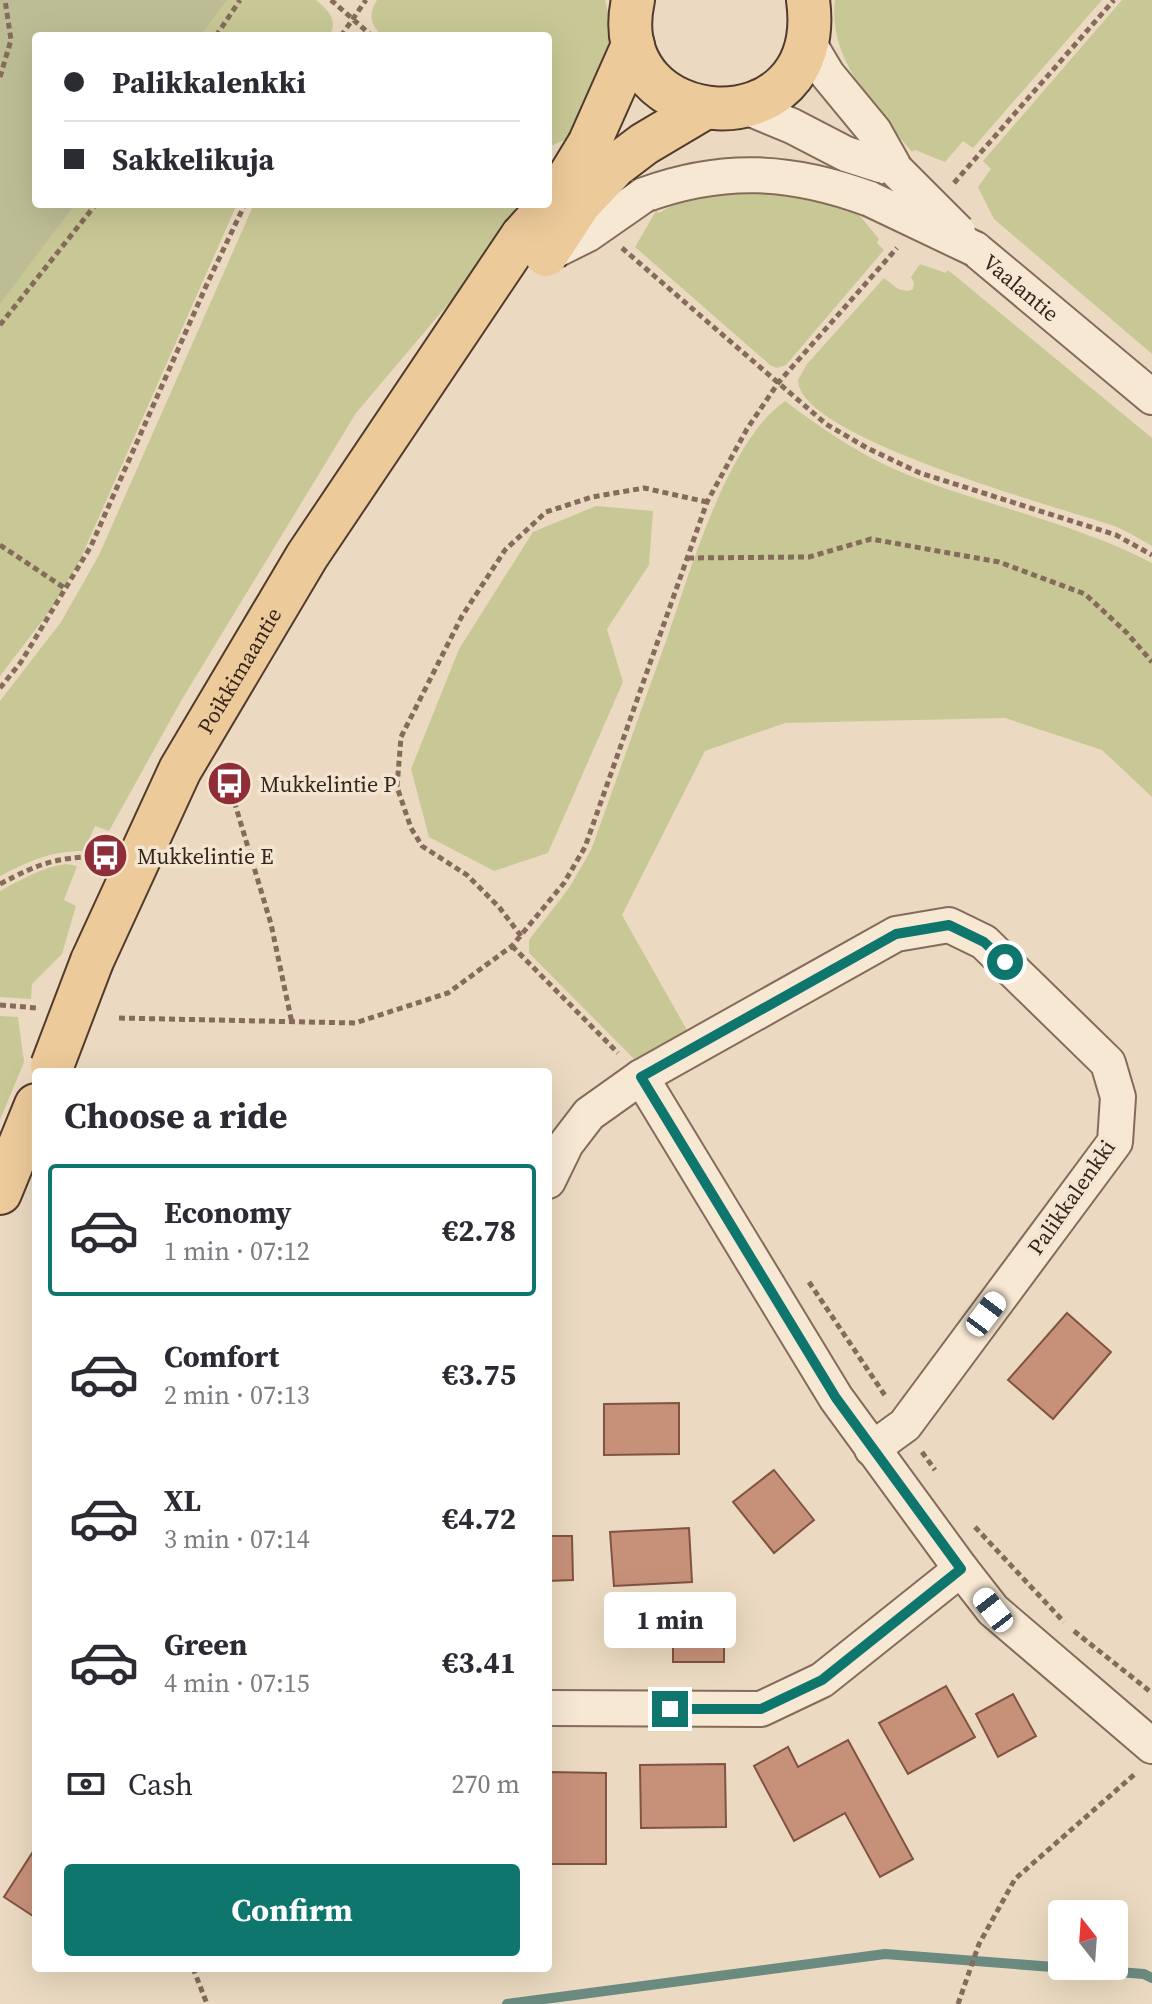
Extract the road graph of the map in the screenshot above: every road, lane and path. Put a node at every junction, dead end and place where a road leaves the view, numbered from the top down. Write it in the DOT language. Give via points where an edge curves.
graph roads {
  1 [pos="5,0"];
  2 [pos="240,0"];
  3 [pos="331,0"];
  4 [pos="366,0"];
  5 [pos="1114,0"];
  6 [pos="631,1"];
  7 [pos="810,15"];
  8 [pos="351,20"];
  9 [pos="219,32"];
  10 [pos="344,32"];
  11 [pos="367,32"];
  12 [pos="633,45"];
  13 [pos="0,77"];
  14 [pos="746,107"];
  15 [pos="703,109"];
  16 [pos="616,168"];
  17 [pos="896,170"];
  18 [pos="946,192"];
  19 [pos="93,208"];
  20 [pos="243,208"];
  21 [pos="904,240"];
  22 [pos="618,244"];
  23 [pos="975,249"];
  24 [pos="0,325"];
  25 [pos="778,383"];
  26 [pos="1152,397"];
  27 [pos="707,502"];
  28 [pos="0,545"];
  29 [pos="1152,555"];
  30 [pos="687,558"];
  31 [pos="66,589"];
  32 [pos="1152,662"];
  33 [pos="0,688"];
  34 [pos="180,770"];
  35 [pos="136,864"];
  36 [pos="0,884"];
  37 [pos="521,936"];
  38 [pos="512,946"];
  39 [pos="0,1005"];
  40 [pos="38,1008"];
  41 [pos="119,1018"];
  42 [pos="292,1023"];
  43 [pos="51,1068"];
  44 [pos="641,1077"];
  45 [pos="32,1114"];
  46 [pos="552,1173"];
  47 [pos="1,1187"];
  48 [pos="801,1271"];
  49 [pos="905,1425"];
  50 [pos="872,1449"];
  51 [pos="938,1476"];
  52 [pos="974,1525"];
  53 [pos="961,1569"];
  54 [pos="1152,1693"];
  55 [pos="552,1708"];
  56 [pos="1146,1758"];
  57 [pos="195,1972"];
  58 [pos="207,2004"];
  59 [pos="958,2004"];
  1 -- 13 [label="path" via="11,40"];
  2 -- 9 [label="path"];
  3 -- 8 [label="path"];
  4 -- 8 [label="path"];
  5 -- 18 [label="path"];
  6 -- 12 [label="main road"];
  7 -- 14 [label="main road" via="799,64 785,83"];
  7 -- 17 [label="street, Vaalantie" via="827,74 874,131"];
  8 -- 10 [label="path"];
  8 -- 11 [label="path"];
  12 -- 15 [label="main road" via="652,79 667,93"];
  12 -- 16 [label="main road, Poikkimaantie"];
  14 -- 15 [label="main road"];
  14 -- 17 [label="street, Vaalantie" via="846,154"];
  15 -- 16 [label="main road, Poikkimaantie" via="644,144"];
  16 -- 23 [label="street, bridge" via="674,184 727,174 778,175 831,185"];
  16 -- 34 [label="main road, Poikkimaantie, bridge" via="482,298 307,556"];
  17 -- 23 [label="street, Vaalantie, bridge"];
  19 -- 24 [label="path"];
  20 -- 31 [label="path" via="91,546"];
  21 -- 25 [label="path"];
  22 -- 25 [label="path"];
  23 -- 26 [label="street, Vaalantie"];
  25 -- 27 [label="path"];
  25 -- 29 [label="path" via="826,424 920,473 1116,535"];
  27 -- 30 [label="path"];
  27 -- 37 [label="path" via="644,488 546,512 505,550 462,616 401,737 397,787 411,828 422,846 467,875"];
  28 -- 31 [label="path"];
  30 -- 32 [label="path" via="809,557 871,539 999,562 1085,594"];
  30 -- 37 [label="path" via="585,847"];
  31 -- 33 [label="path"];
  34 -- 35 [label="main road, Poikkimaantie"];
  34 -- 42 [label="path" via="229,784 271,924"];
  35 -- 36 [label="path" via="106,856 68,857 39,864"];
  35 -- 43 [label="main road, Poikkimaantie, bridge"];
  37 -- 38 [label="path"];
  38 -- 42 [label="path" via="448,993 355,1023"];
  38 -- 44 [label="path"];
  39 -- 40 [label="path"];
  41 -- 42 [label="path"];
  44 -- 46 [label="street, Palikkalenkki" via="589,1114"];
  44 -- 49 [label="street, Palikkalenkki" via="896,934 949,925 984,942 1108,1063 1118,1097 1115,1142"];
  44 -- 50 [label="street"];
  45 -- 47 [label="main road"];
  48 -- 49 [label="path"];
  49 -- 50 [label="street, Palikkalenkki"];
  49 -- 51 [label="path"];
  50 -- 53 [label="street"];
  52 -- 54 [label="path" via="1065,1624"];
  53 -- 55 [label="street" via="822,1680 761,1709"];
  53 -- 56 [label="street" via="993,1610"];
  56 -- 59 [label="path" via="1015,1879 979,1944"];
  57 -- 58 [label="path"];
}
